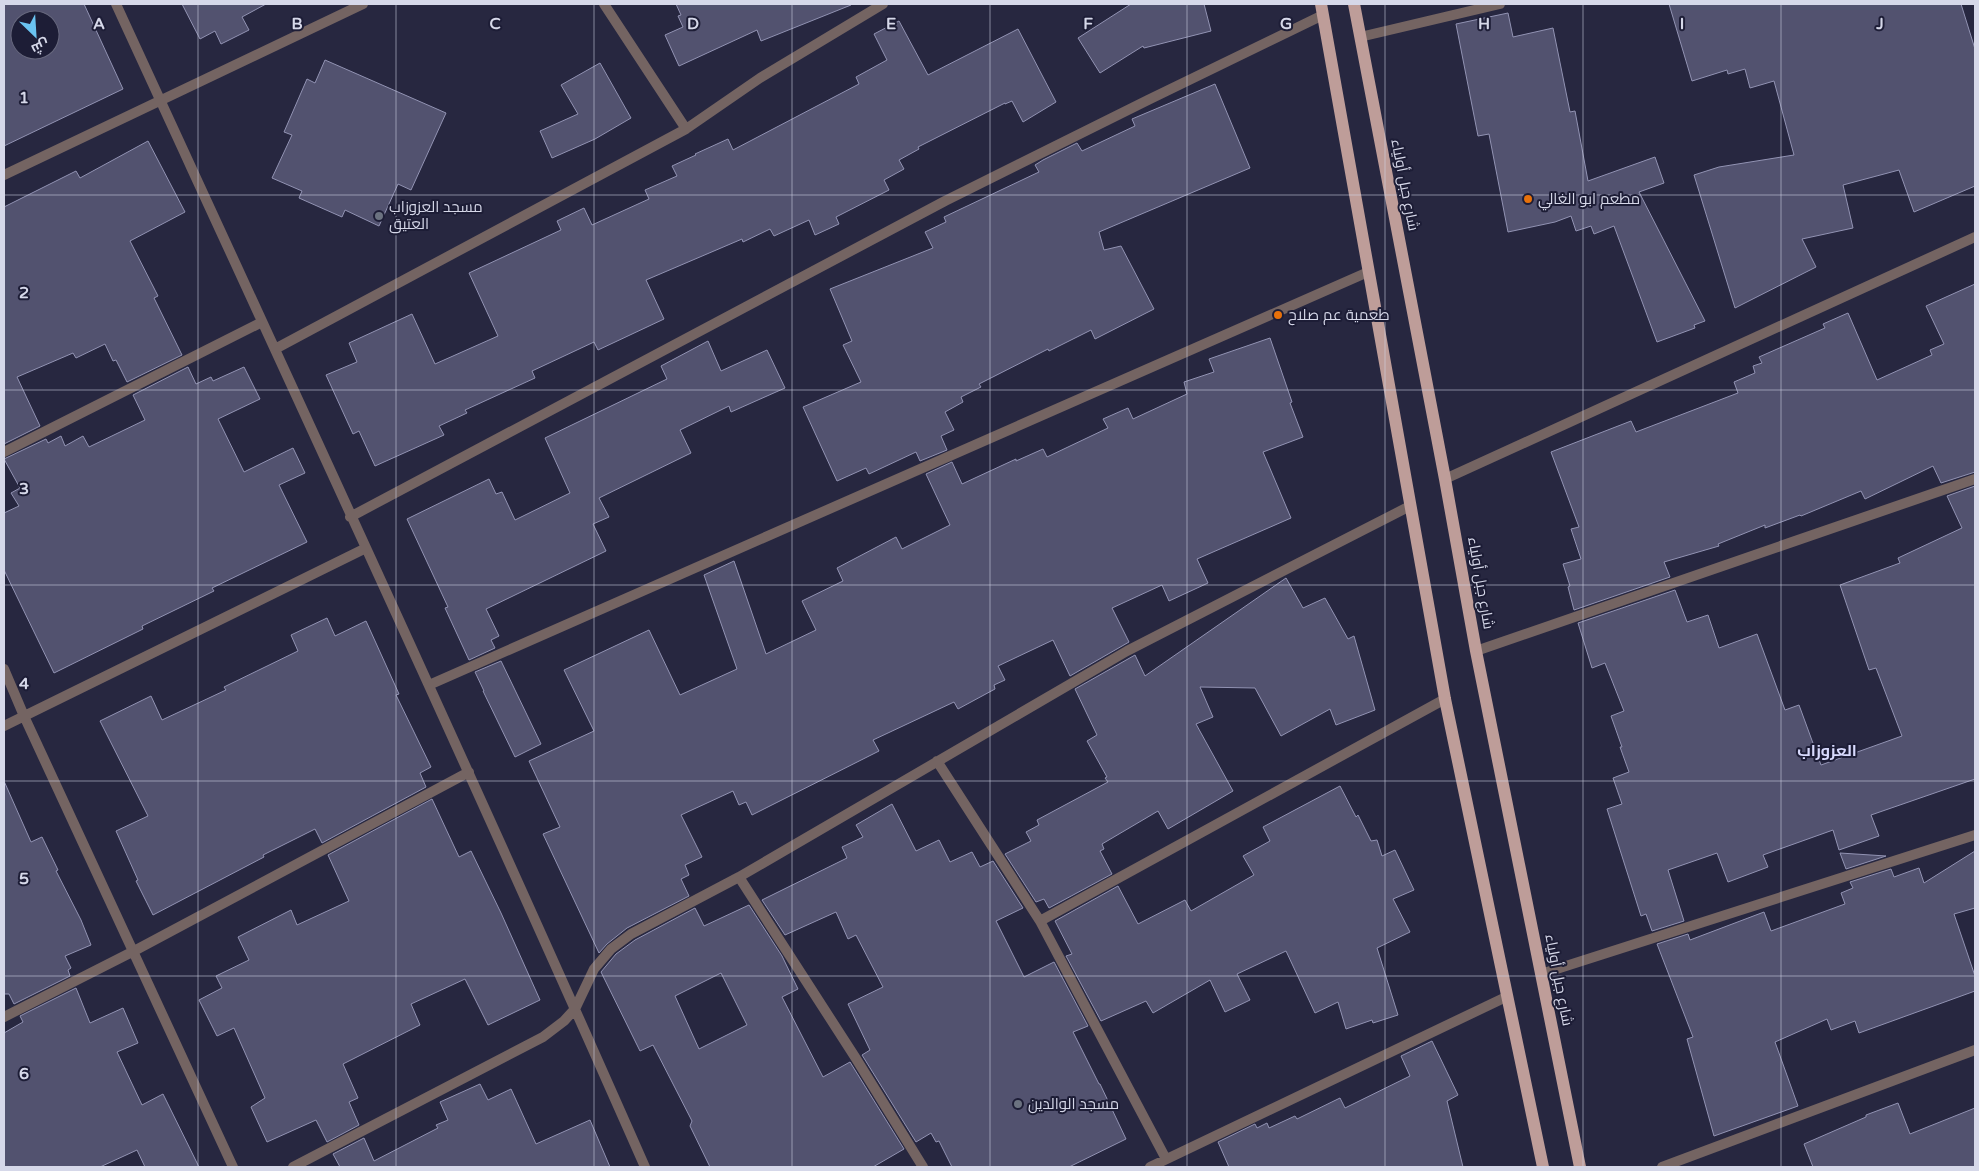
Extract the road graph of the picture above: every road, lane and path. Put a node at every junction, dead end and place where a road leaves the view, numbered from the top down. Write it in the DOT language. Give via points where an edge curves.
graph roads {
  1 [pos="116,4"];
  2 [pos="363,4"];
  3 [pos="604,4"];
  4 [pos="883,4"];
  5 [pos="1354,4"];
  6 [pos="1500,4"];
  7 [pos="1322,10"];
  8 [pos="1360,37"];
  9 [pos="161,101"];
  10 [pos="686,129"];
  11 [pos="4,175"];
  12 [pos="1975,237"];
  13 [pos="1368,272"];
  14 [pos="262,322"];
  15 [pos="275,349"];
  16 [pos="4,452"];
  17 [pos="1445,479"];
  18 [pos="1975,479"];
  19 [pos="1410,506"];
  20 [pos="350,517"];
  21 [pos="366,548"];
  22 [pos="1476,651"];
  23 [pos="4,670"];
  24 [pos="429,685"];
  25 [pos="1445,699"];
  26 [pos="24,716"];
  27 [pos="4,726"];
  28 [pos="937,761"];
  29 [pos="469,772"];
  30 [pos="1975,836"];
  31 [pos="739,877"];
  32 [pos="1040,921"];
  33 [pos="134,951"];
  34 [pos="1541,974"];
  35 [pos="1506,997"];
  36 [pos="575,1009"];
  37 [pos="4,1017"];
  38 [pos="1975,1050"];
  39 [pos="1166,1159"];
  40 [pos="233,1167"];
  41 [pos="294,1167"];
  42 [pos="645,1167"];
  43 [pos="923,1167"];
  44 [pos="1150,1167"];
  45 [pos="1543,1167"];
  46 [pos="1580,1167"];
  47 [pos="1662,1167"];
  1 -- 9 [label="street"];
  2 -- 9 [label="street"];
  3 -- 10 [label="street"];
  4 -- 10 [label="street" via="760,78"];
  5 -- 8 [label="main road, شارع جبل أولياء"];
  6 -- 8 [label="street"];
  7 -- 13 [label="main road"];
  7 -- 20 [label="street" via="945,201"];
  8 -- 17 [label="main road, شارع جبل أولياء"];
  9 -- 11 [label="street"];
  9 -- 14 [label="street"];
  10 -- 15 [label="street"];
  12 -- 17 [label="street"];
  13 -- 19 [label="main road"];
  13 -- 24 [label="street"];
  14 -- 15 [label="street"];
  14 -- 16 [label="street"];
  15 -- 20 [label="street"];
  17 -- 22 [label="main road, شارع جبل أولياء"];
  18 -- 22 [label="street"];
  19 -- 25 [label="main road"];
  19 -- 28 [label="street" via="1127,651"];
  20 -- 21 [label="street"];
  21 -- 24 [label="street"];
  21 -- 26 [label="street"];
  22 -- 34 [label="main road, شارع جبل أولياء"];
  23 -- 26 [label="street"];
  24 -- 29 [label="street"];
  25 -- 32 [label="street"];
  25 -- 35 [label="main road"];
  26 -- 27 [label="street"];
  26 -- 33 [label="street"];
  28 -- 31 [label="street"];
  28 -- 32 [label="street"];
  29 -- 33 [label="street"];
  29 -- 36 [label="street"];
  30 -- 34 [label="street"];
  31 -- 36 [label="street" via="631,934 612,949 594,969"];
  31 -- 43 [label="street"];
  32 -- 39 [label="street"];
  33 -- 37 [label="street"];
  33 -- 40 [label="street"];
  34 -- 46 [label="main road, شارع جبل أولياء"];
  35 -- 39 [label="street"];
  35 -- 45 [label="main road"];
  36 -- 41 [label="street" via="543,1036"];
  36 -- 42 [label="street"];
  38 -- 47 [label="street"];
  39 -- 44 [label="street"];
}
